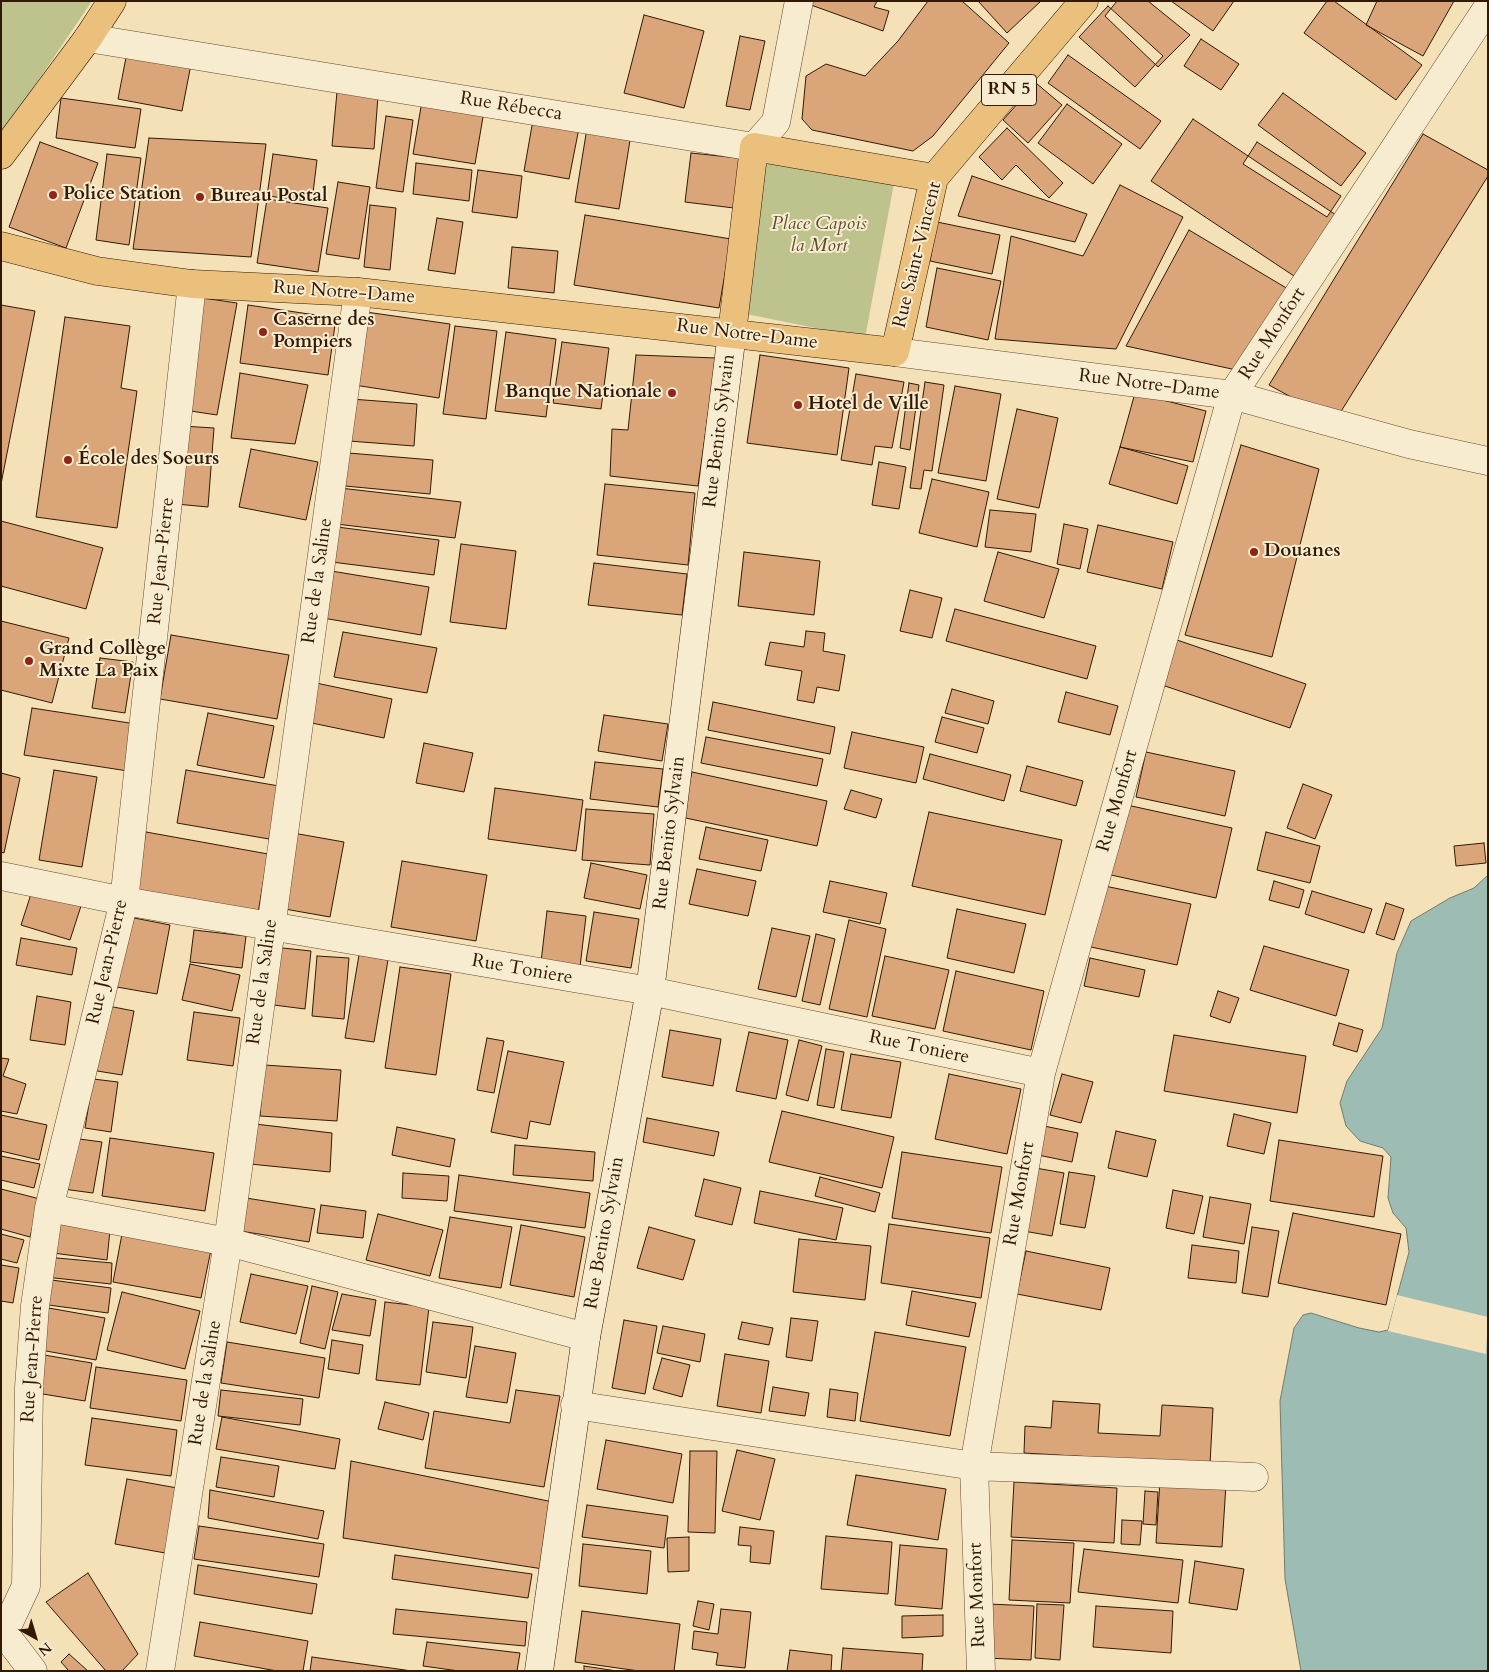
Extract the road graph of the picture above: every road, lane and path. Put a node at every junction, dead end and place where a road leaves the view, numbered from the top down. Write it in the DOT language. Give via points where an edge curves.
graph roads {
  1 [pos="112,1"];
  2 [pos="799,1"];
  3 [pos="1084,1"];
  4 [pos="1488,7"];
  5 [pos="88,38"];
  6 [pos="754,147"];
  7 [pos="1,156"];
  8 [pos="934,178"];
  9 [pos="1,246"];
  10 [pos="192,284"];
  11 [pos="358,292"];
  12 [pos="732,333"];
  13 [pos="895,352"];
  14 [pos="1232,396"];
  15 [pos="1488,460"];
  16 [pos="1,876"];
  17 [pos="124,902"];
  18 [pos="270,927"];
  19 [pos="650,991"];
  20 [pos="1041,1073"];
  21 [pos="48,1208"];
  22 [pos="228,1242"];
  23 [pos="586,1337"];
  24 [pos="575,1405"];
  25 [pos="974,1466"];
  26 [pos="1254,1476"];
  27 [pos="3,1631"];
  28 [pos="33,1671"];
  29 [pos="160,1671"];
  30 [pos="539,1671"];
  31 [pos="981,1671"];
  1 -- 5 [label="main road"];
  2 -- 6 [label="street" via="776,122"];
  3 -- 8 [label="main road, Rue Saint-Vincent / RN 5"];
  4 -- 14 [label="street, Rue Monfort"];
  5 -- 6 [label="street, Rue Rébecca"];
  5 -- 7 [label="main road"];
  6 -- 8 [label="main road, Rue Rébecca"];
  6 -- 12 [label="main road, Rue Benito Sylvain"];
  8 -- 13 [label="main road, Rue Saint-Vincent"];
  9 -- 10 [label="main road, Rue Notre-Dame" via="97,271"];
  10 -- 11 [label="main road, Rue Notre-Dame"];
  10 -- 17 [label="street, Rue Jean-Pierre"];
  11 -- 12 [label="main road, Rue Notre-Dame"];
  11 -- 18 [label="street, Rue de la Saline"];
  12 -- 13 [label="main road, Rue Notre-Dame"];
  12 -- 19 [label="street, Rue Benito Sylvain"];
  13 -- 14 [label="street, Rue Notre-Dame"];
  14 -- 15 [label="street, Rue Notre-Dame" via="1409,444"];
  14 -- 20 [label="street, Rue Monfort"];
  16 -- 17 [label="street, Rue Toniere"];
  17 -- 18 [label="street, Rue Toniere"];
  17 -- 21 [label="street, Rue Jean-Pierre"];
  18 -- 19 [label="street, Rue Toniere"];
  18 -- 22 [label="street, Rue de la Saline"];
  19 -- 20 [label="street, Rue Toniere"];
  19 -- 23 [label="street, Rue Benito Sylvain"];
  20 -- 25 [label="street, Rue Monfort"];
  21 -- 22 [label="street"];
  21 -- 27 [label="street, Rue Jean-Pierre" via="35,1306 29,1387 26,1586"];
  22 -- 23 [label="street"];
  22 -- 29 [label="street, Rue de la Saline"];
  23 -- 24 [label="street, Rue Benito Sylvain"];
  24 -- 25 [label="street"];
  24 -- 30 [label="street, Rue Benito Sylvain"];
  25 -- 26 [label="street"];
  25 -- 31 [label="street, Rue Monfort"];
  27 -- 28 [label="street"];
}
